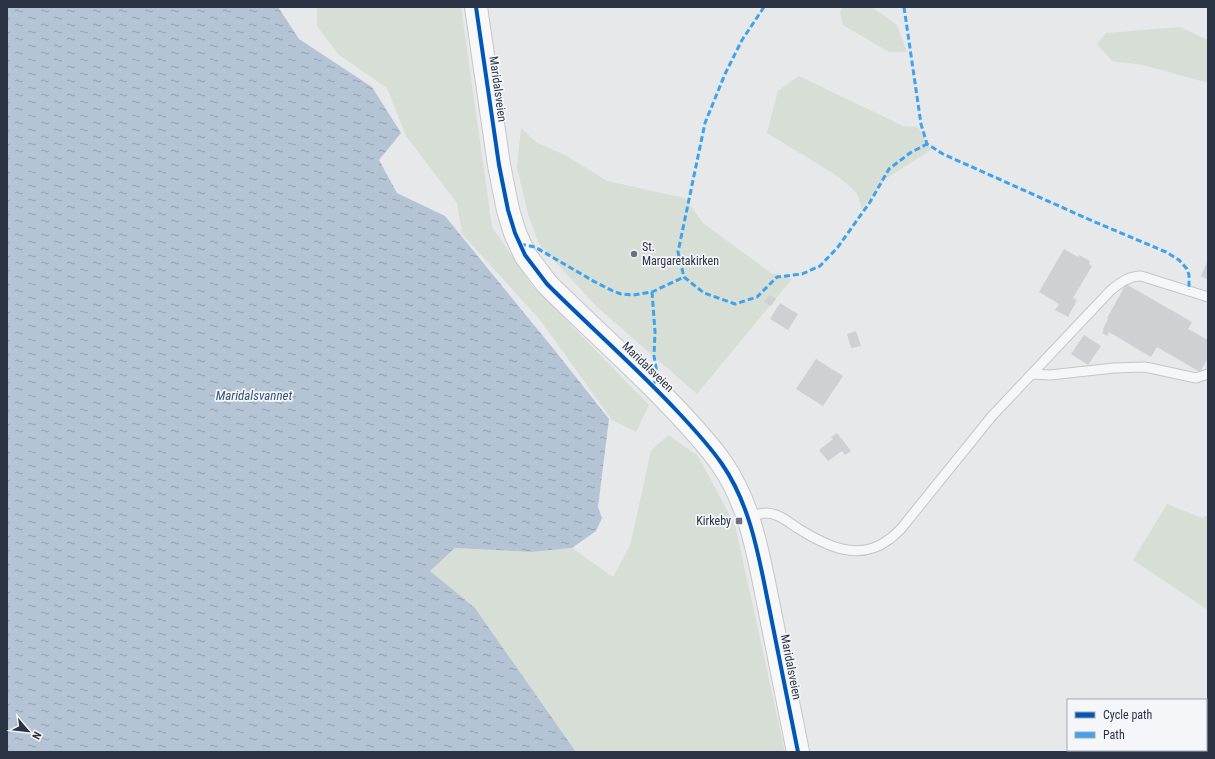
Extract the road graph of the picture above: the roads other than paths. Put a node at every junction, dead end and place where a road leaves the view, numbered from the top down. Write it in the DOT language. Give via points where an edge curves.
graph roads {
  1 [pos="476,7"];
  2 [pos="1208,297"];
  3 [pos="1033,374"];
  4 [pos="1208,374"];
  5 [pos="748,517"];
  6 [pos="798,752"];
  1 -- 5 [label="street, Maridalsveien" via="505,198 515,233 525,255 547,284 658,390 704,439 723,465"];
  2 -- 3 [label="lane" via="1141,276 1125,279 1111,290"];
  3 -- 4 [label="lane" via="1050,375 1114,368 1144,368 1196,378"];
  3 -- 5 [label="lane" via="992,416 900,530 876,547 861,551 844,551 830,546 780,516 767,513"];
  5 -- 6 [label="street, Maridalsveien"];
}
